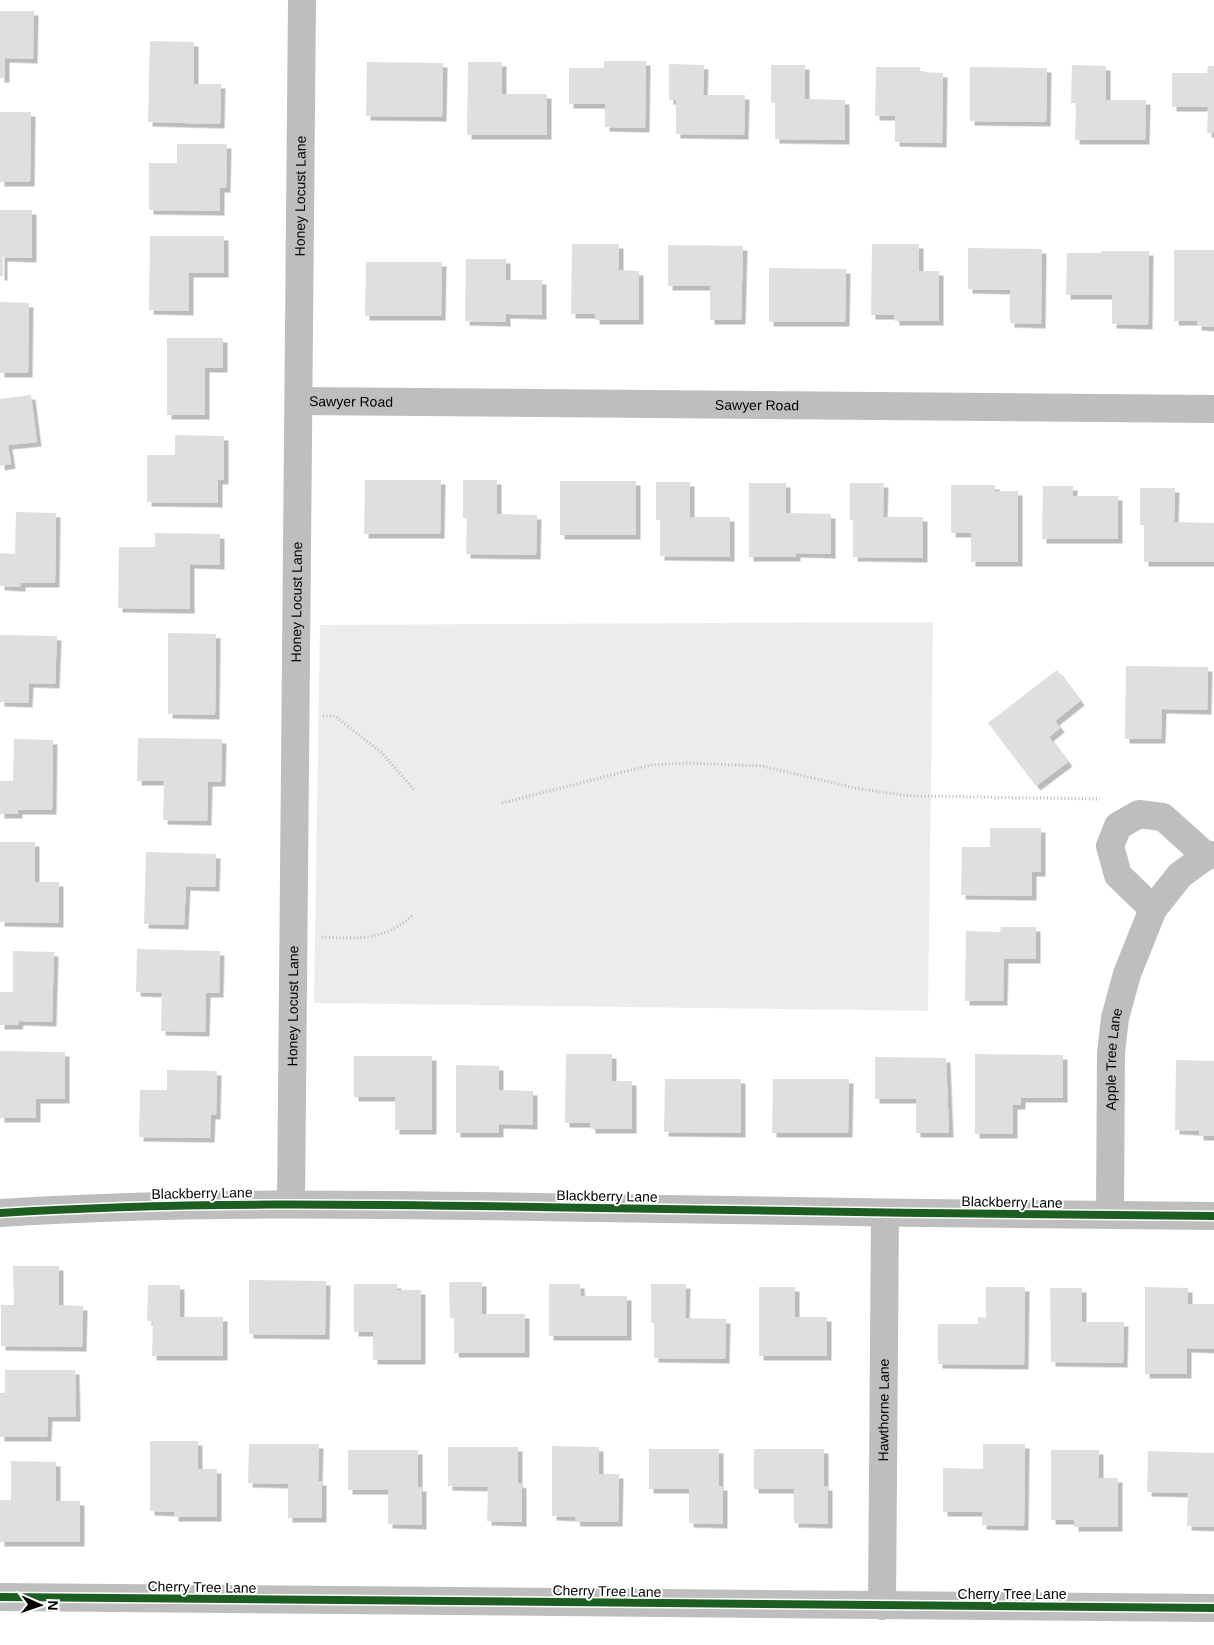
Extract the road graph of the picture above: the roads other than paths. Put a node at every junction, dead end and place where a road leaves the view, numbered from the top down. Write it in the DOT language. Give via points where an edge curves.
graph roads {
  1 [pos="302,0"];
  2 [pos="299,401"];
  3 [pos="1214,410"];
  4 [pos="1210,856"];
  5 [pos="1153,910"];
  6 [pos="291,1204"];
  7 [pos="0,1213"];
  8 [pos="885,1213"];
  9 [pos="1110,1216"];
  10 [pos="1214,1216"];
  11 [pos="0,1597"];
  12 [pos="882,1606"];
  13 [pos="1214,1608"];
  1 -- 2 [label="street, Honey Locust Lane"];
  2 -- 3 [label="street, Sawyer Road"];
  2 -- 6 [label="street, Honey Locust Lane"];
  4 -- 5 [label="street, Apple Tree Lane" via="1180,875"];
  4 -- 5 [label="street, Apple Tree Lane" via="1162,817 1139,814 1118,826 1110,846 1118,875"];
  5 -- 9 [label="street, Apple Tree Lane" via="1127,974 1115,1018 1111,1053"];
  6 -- 7 [label="street, Blackberry Lane"];
  6 -- 8 [label="street, Blackberry Lane"];
  8 -- 9 [label="street, Blackberry Lane"];
  8 -- 12 [label="street, Hawthorne Lane"];
  9 -- 10 [label="street, Blackberry Lane"];
  11 -- 12 [label="street, Cherry Tree Lane"];
  12 -- 13 [label="street, Cherry Tree Lane"];
}
